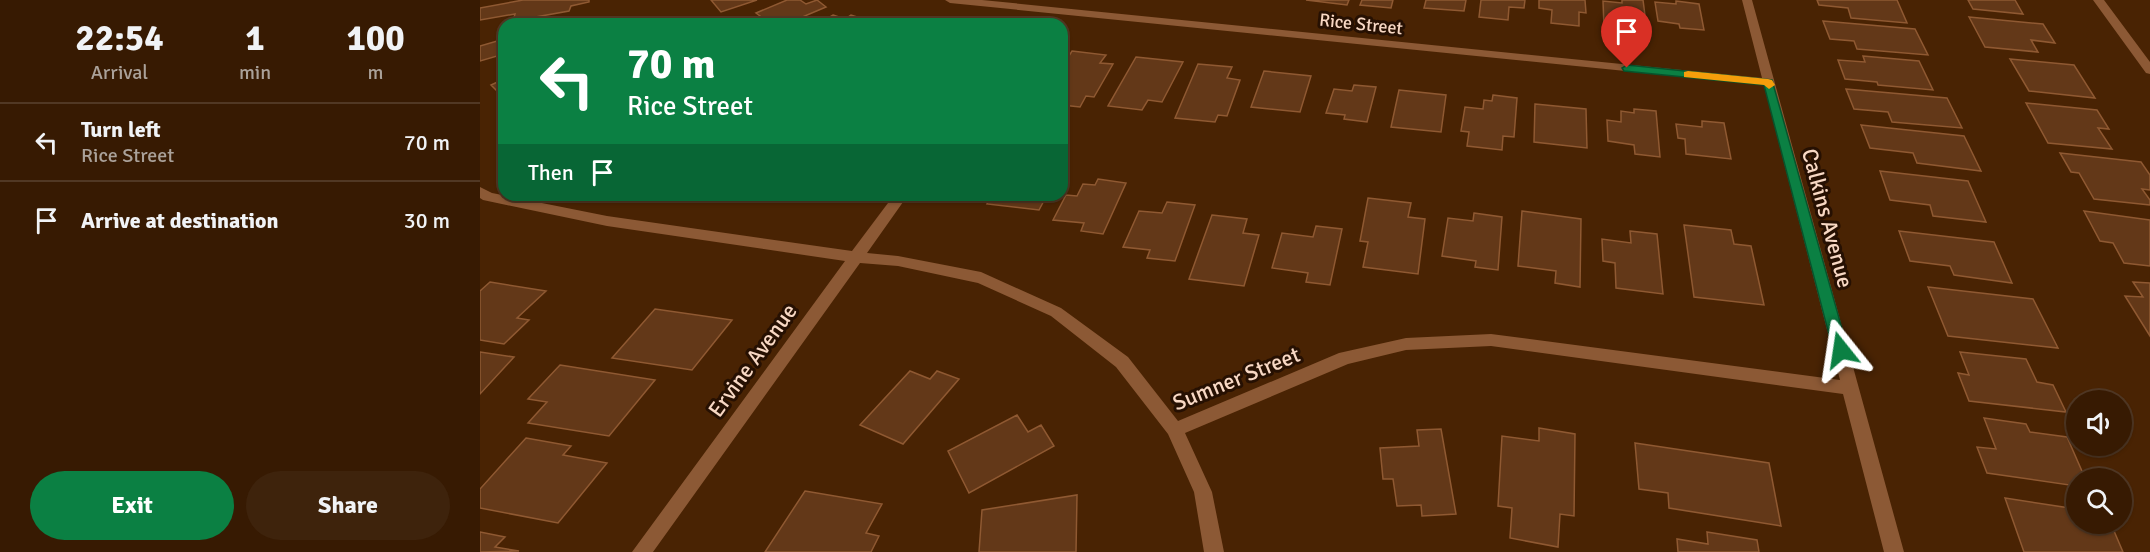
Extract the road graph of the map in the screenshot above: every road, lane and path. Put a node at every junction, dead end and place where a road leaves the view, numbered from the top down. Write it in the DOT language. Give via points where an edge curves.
graph roads {
  1 [pos="950,0"];
  2 [pos="1747,0"];
  3 [pos="2098,0"];
  4 [pos="2150,70"];
  5 [pos="1768,82"];
  6 [pos="483,197"];
  7 [pos="498,200"];
  8 [pos="503,201"];
  9 [pos="896,201"];
  10 [pos="854,257"];
  11 [pos="1851,388"];
  12 [pos="1175,430"];
  13 [pos="642,552"];
  14 [pos="1214,552"];
  15 [pos="1894,552"];
  1 -- 5 [label="street, Rice Street" via="1037,14"];
  2 -- 5 [label="street, Calkins Avenue"];
  3 -- 4 [label="street"];
  5 -- 11 [label="street, Calkins Avenue"];
  6 -- 7 [label="street, Sumner Street"];
  8 -- 10 [label="street, Sumner Street" via="607,222"];
  9 -- 10 [label="street, Ervine Avenue"];
  10 -- 12 [label="street, Sumner Street" via="898,261 981,279 1056,312 1122,362"];
  10 -- 13 [label="street, Ervine Avenue"];
  11 -- 12 [label="street, Sumner Street" via="1491,340 1406,344 1345,358"];
  11 -- 15 [label="street, Calkins Avenue"];
  12 -- 14 [label="street" via="1203,492"];
}
